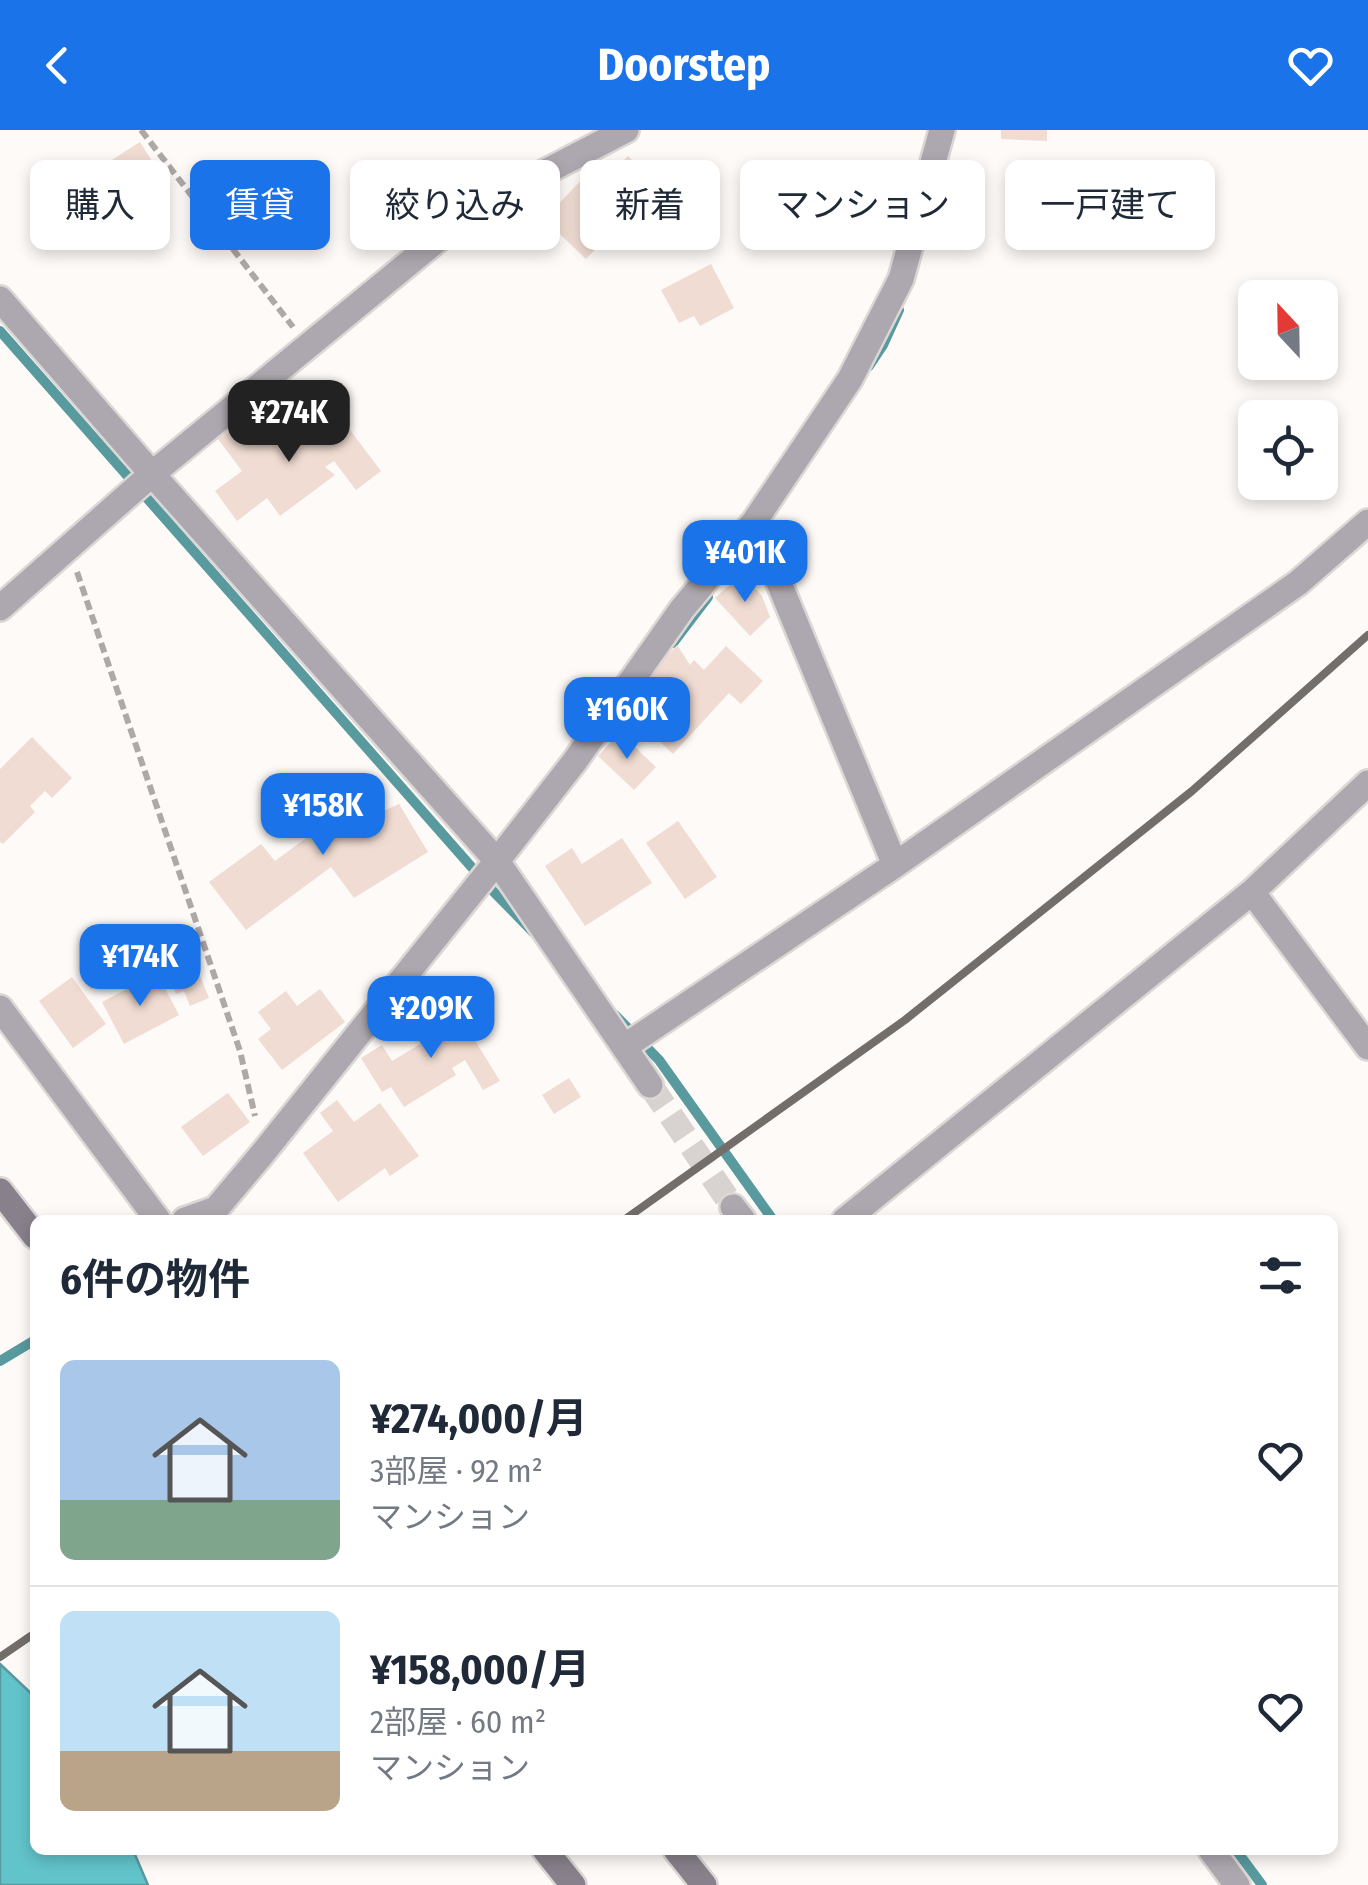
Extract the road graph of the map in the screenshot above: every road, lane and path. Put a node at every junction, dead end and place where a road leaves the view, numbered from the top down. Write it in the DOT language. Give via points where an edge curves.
graph roads {
  1 [pos="626,130"];
  2 [pos="942,130"];
  3 [pos="144,131"];
  4 [pos="0,299"];
  5 [pos="308,347"];
  6 [pos="152,474"];
  7 [pos="754,522"];
  8 [pos="1368,522"];
  9 [pos="69,548"];
  10 [pos="0,608"];
  11 [pos="1368,783"];
  12 [pos="497,862"];
  13 [pos="895,864"];
  14 [pos="1252,892"];
  15 [pos="0,1008"];
  16 [pos="624,1047"];
  17 [pos="1368,1047"];
  18 [pos="650,1085"];
  19 [pos="263,1153"];
  20 [pos="0,1190"];
  21 [pos="154,1215"];
  22 [pos="199,1215"];
  23 [pos="851,1215"];
  24 [pos="30,1229"];
  25 [pos="548,1855"];
  26 [pos="680,1855"];
  27 [pos="1215,1855"];
  28 [pos="573,1885"];
  29 [pos="704,1885"];
  30 [pos="1237,1885"];
  1 -- 5 [label="street" via="476,208"];
  2 -- 7 [label="street" via="901,279 850,378"];
  3 -- 5 [label="path"];
  4 -- 6 [label="street"];
  5 -- 6 [label="street"];
  6 -- 9 [label="street"];
  6 -- 12 [label="street"];
  7 -- 12 [label="street"];
  7 -- 13 [label="street"];
  8 -- 13 [label="street" via="1298,584"];
  9 -- 10 [label="street"];
  9 -- 19 [label="path" via="240,1051"];
  11 -- 14 [label="street"];
  12 -- 16 [label="street"];
  12 -- 19 [label="street"];
  13 -- 16 [label="street"];
  14 -- 17 [label="street"];
  14 -- 23 [label="street"];
  15 -- 21 [label="street"];
  16 -- 18 [label="street"];
  19 -- 22 [label="street" via="216,1209"];
  20 -- 24 [label="street"];
  25 -- 28 [label="street"];
  26 -- 29 [label="street"];
  27 -- 30 [label="street"];
}
